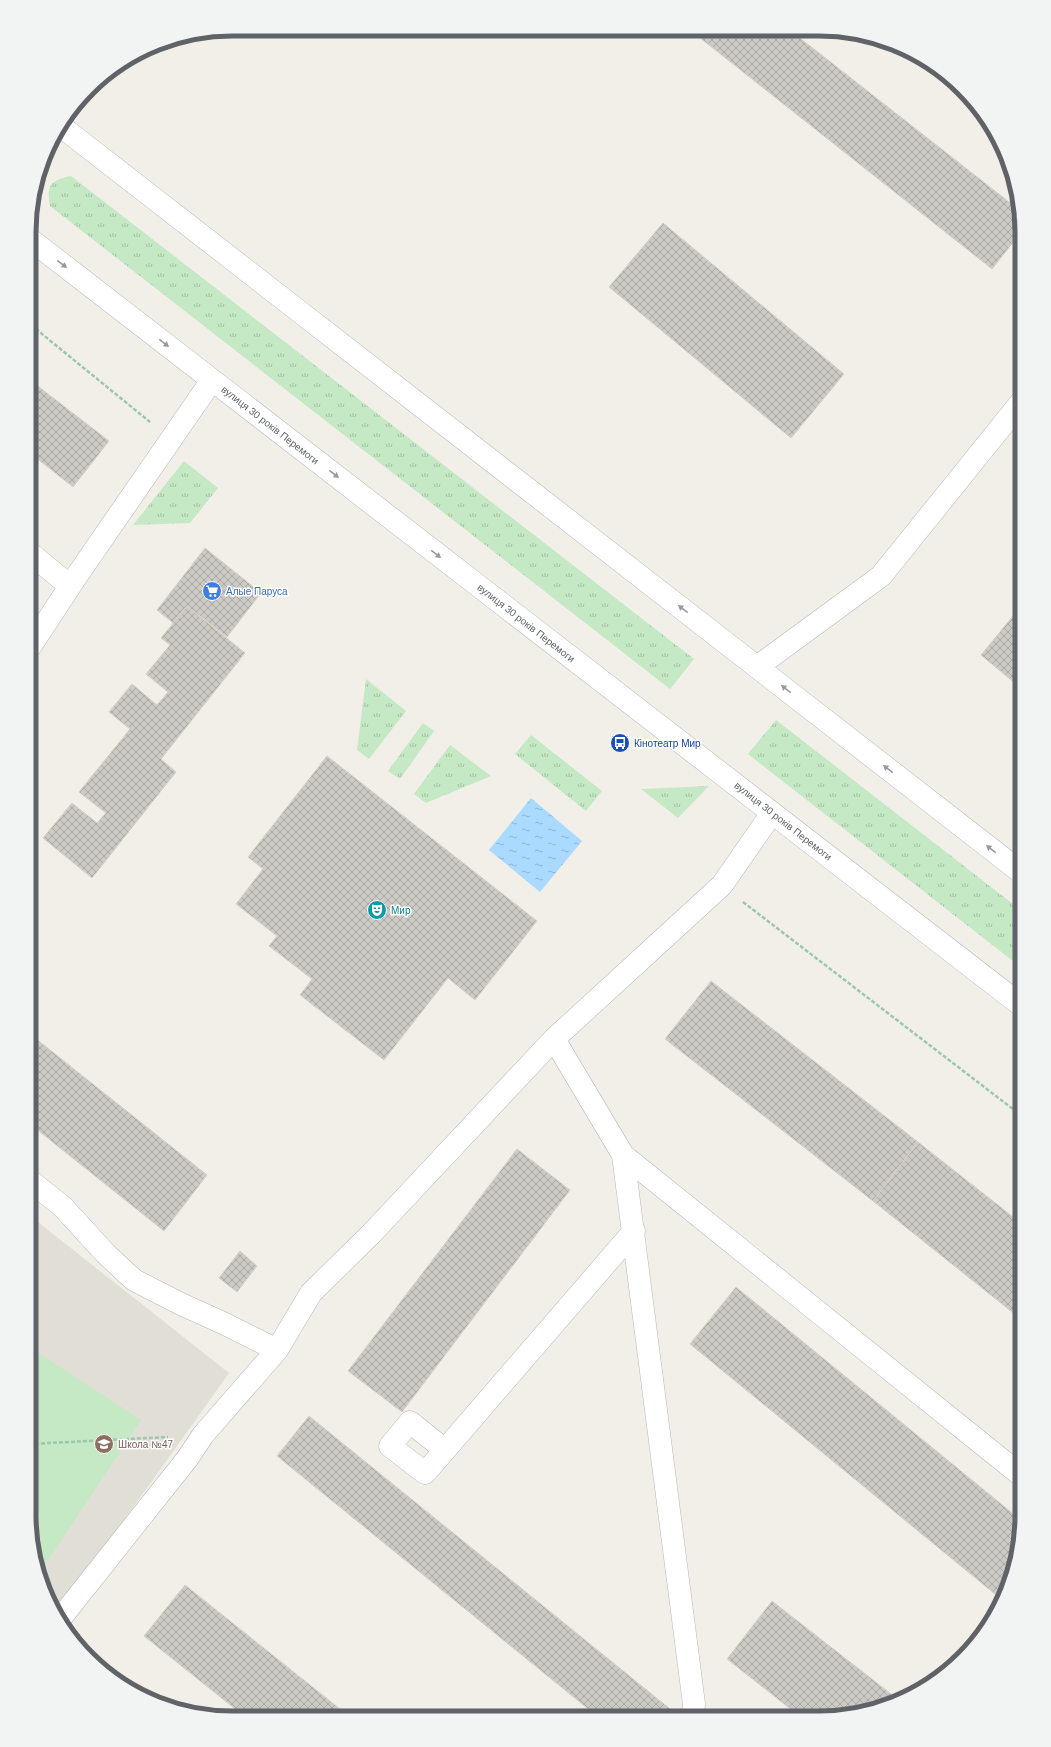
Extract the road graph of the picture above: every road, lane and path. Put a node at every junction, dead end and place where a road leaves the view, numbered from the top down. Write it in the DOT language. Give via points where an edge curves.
graph roads {
  1 [pos="65,129"];
  2 [pos="36,244"];
  3 [pos="36,329"];
  4 [pos="212,380"];
  5 [pos="1015,411"];
  6 [pos="151,422"];
  7 [pos="36,558"];
  8 [pos="70,586"];
  9 [pos="36,638"];
  10 [pos="757,667"];
  11 [pos="772,813"];
  12 [pos="1015,868"];
  13 [pos="722,885"];
  14 [pos="1015,1001"];
  15 [pos="554,1039"];
  16 [pos="1015,1111"];
  17 [pos="623,1155"];
  18 [pos="36,1186"];
  19 [pos="634,1231"];
  20 [pos="277,1350"];
  21 [pos="203,1435"];
  22 [pos="36,1444"];
  23 [pos="444,1450"];
  24 [pos="1015,1470"];
  25 [pos="63,1615"];
  26 [pos="693,1711"];
  10 -- 1 [label="street, one-way"];
  2 -- 4 [label="street, вулиця 30 років Перемоги, one-way"];
  3 -- 6 [label="path"];
  4 -- 8 [label="street"];
  4 -- 11 [label="street, вулиця 30 років Перемоги, one-way"];
  5 -- 10 [label="street" via="880,576"];
  7 -- 8 [label="street"];
  8 -- 9 [label="street"];
  12 -- 10 [label="street, one-way"];
  11 -- 13 [label="street"];
  11 -- 14 [label="street, вулиця 30 років Перемоги"];
  13 -- 15 [label="street"];
  13 -- 16 [label="path"];
  15 -- 17 [label="street"];
  15 -- 20 [label="street" via="372,1233 311,1293"];
  17 -- 19 [label="street"];
  17 -- 24 [label="street"];
  18 -- 20 [label="street" via="62,1206 134,1280"];
  19 -- 23 [label="street"];
  19 -- 26 [label="street"];
  20 -- 21 [label="street"];
  21 -- 22 [label="path"];
  21 -- 25 [label="street"];
}
